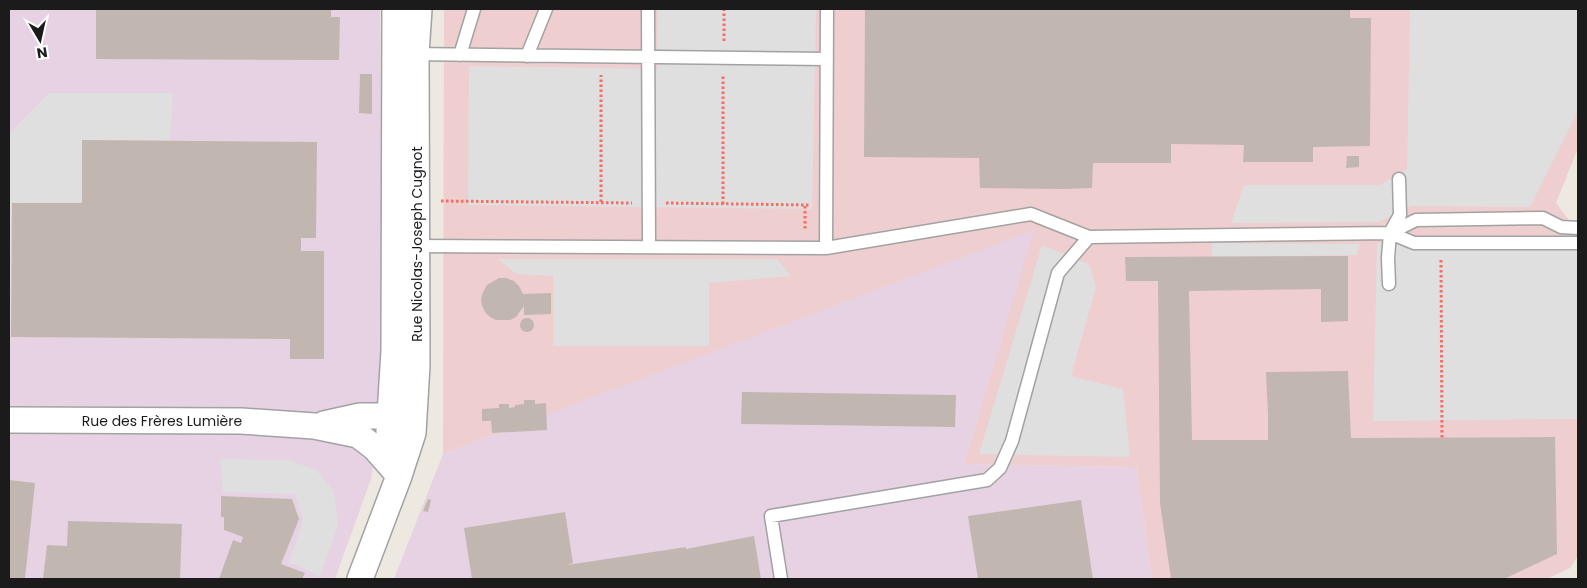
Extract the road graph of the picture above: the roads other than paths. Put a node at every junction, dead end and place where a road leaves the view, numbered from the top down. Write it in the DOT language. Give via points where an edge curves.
graph roads {
  1 [pos="395,9"];
  2 [pos="418,9"];
  3 [pos="474,9"];
  4 [pos="546,9"];
  5 [pos="648,9"];
  6 [pos="827,9"];
  7 [pos="406,54"];
  8 [pos="460,55"];
  9 [pos="528,56"];
  10 [pos="647,57"];
  11 [pos="827,59"];
  12 [pos="1398,179"];
  13 [pos="1578,228"];
  14 [pos="1390,233"];
  15 [pos="1089,237"];
  16 [pos="1578,242"];
  17 [pos="406,246"];
  18 [pos="648,247"];
  19 [pos="826,248"];
  20 [pos="1388,284"];
  21 [pos="390,416"];
  22 [pos="9,420"];
  23 [pos="314,426"];
  24 [pos="399,476"];
  25 [pos="360,579"];
  26 [pos="781,579"];
  1 -- 7 [label="street, Rue Nicolas-Joseph Cugnot"];
  2 -- 7 [label="street, Rue Nicolas-Joseph Cugnot"];
  3 -- 8 [label="lane"];
  4 -- 9 [label="lane"];
  5 -- 10 [label="lane"];
  6 -- 11 [label="lane"];
  7 -- 8 [label="lane"];
  7 -- 17 [label="street, Rue Nicolas-Joseph Cugnot"];
  7 -- 17 [label="street, Rue Nicolas-Joseph Cugnot" via="417,201"];
  8 -- 9 [label="lane"];
  9 -- 10 [label="lane"];
  10 -- 11 [label="lane"];
  10 -- 18 [label="lane"];
  11 -- 19 [label="lane"];
  12 -- 14 [label="lane" via="1400,215"];
  13 -- 14 [label="lane" via="1561,226 1543,218 1416,220"];
  14 -- 15 [label="lane"];
  14 -- 16 [label="lane" via="1414,243"];
  14 -- 20 [label="lane"];
  15 -- 19 [label="lane" via="1031,214"];
  15 -- 26 [label="lane" via="1058,273 1012,441 1000,468 987,480 771,516"];
  17 -- 18 [label="lane"];
  17 -- 21 [label="street, Rue Nicolas-Joseph Cugnot"];
  17 -- 24 [label="street, Rue Nicolas-Joseph Cugnot" via="417,364 413,433"];
  18 -- 19 [label="lane"];
  21 -- 23 [label="street, Rue des Frères Lumière" via="360,416"];
  21 -- 24 [label="street, Rue Nicolas-Joseph Cugnot" via="389,432"];
  22 -- 23 [label="street, Rue des Frères Lumière" via="241,421"];
  23 -- 24 [label="street, Rue des Frères Lumière" via="358,435 375,448"];
  24 -- 25 [label="street, Rue Nicolas-Joseph Cugnot"];
}
